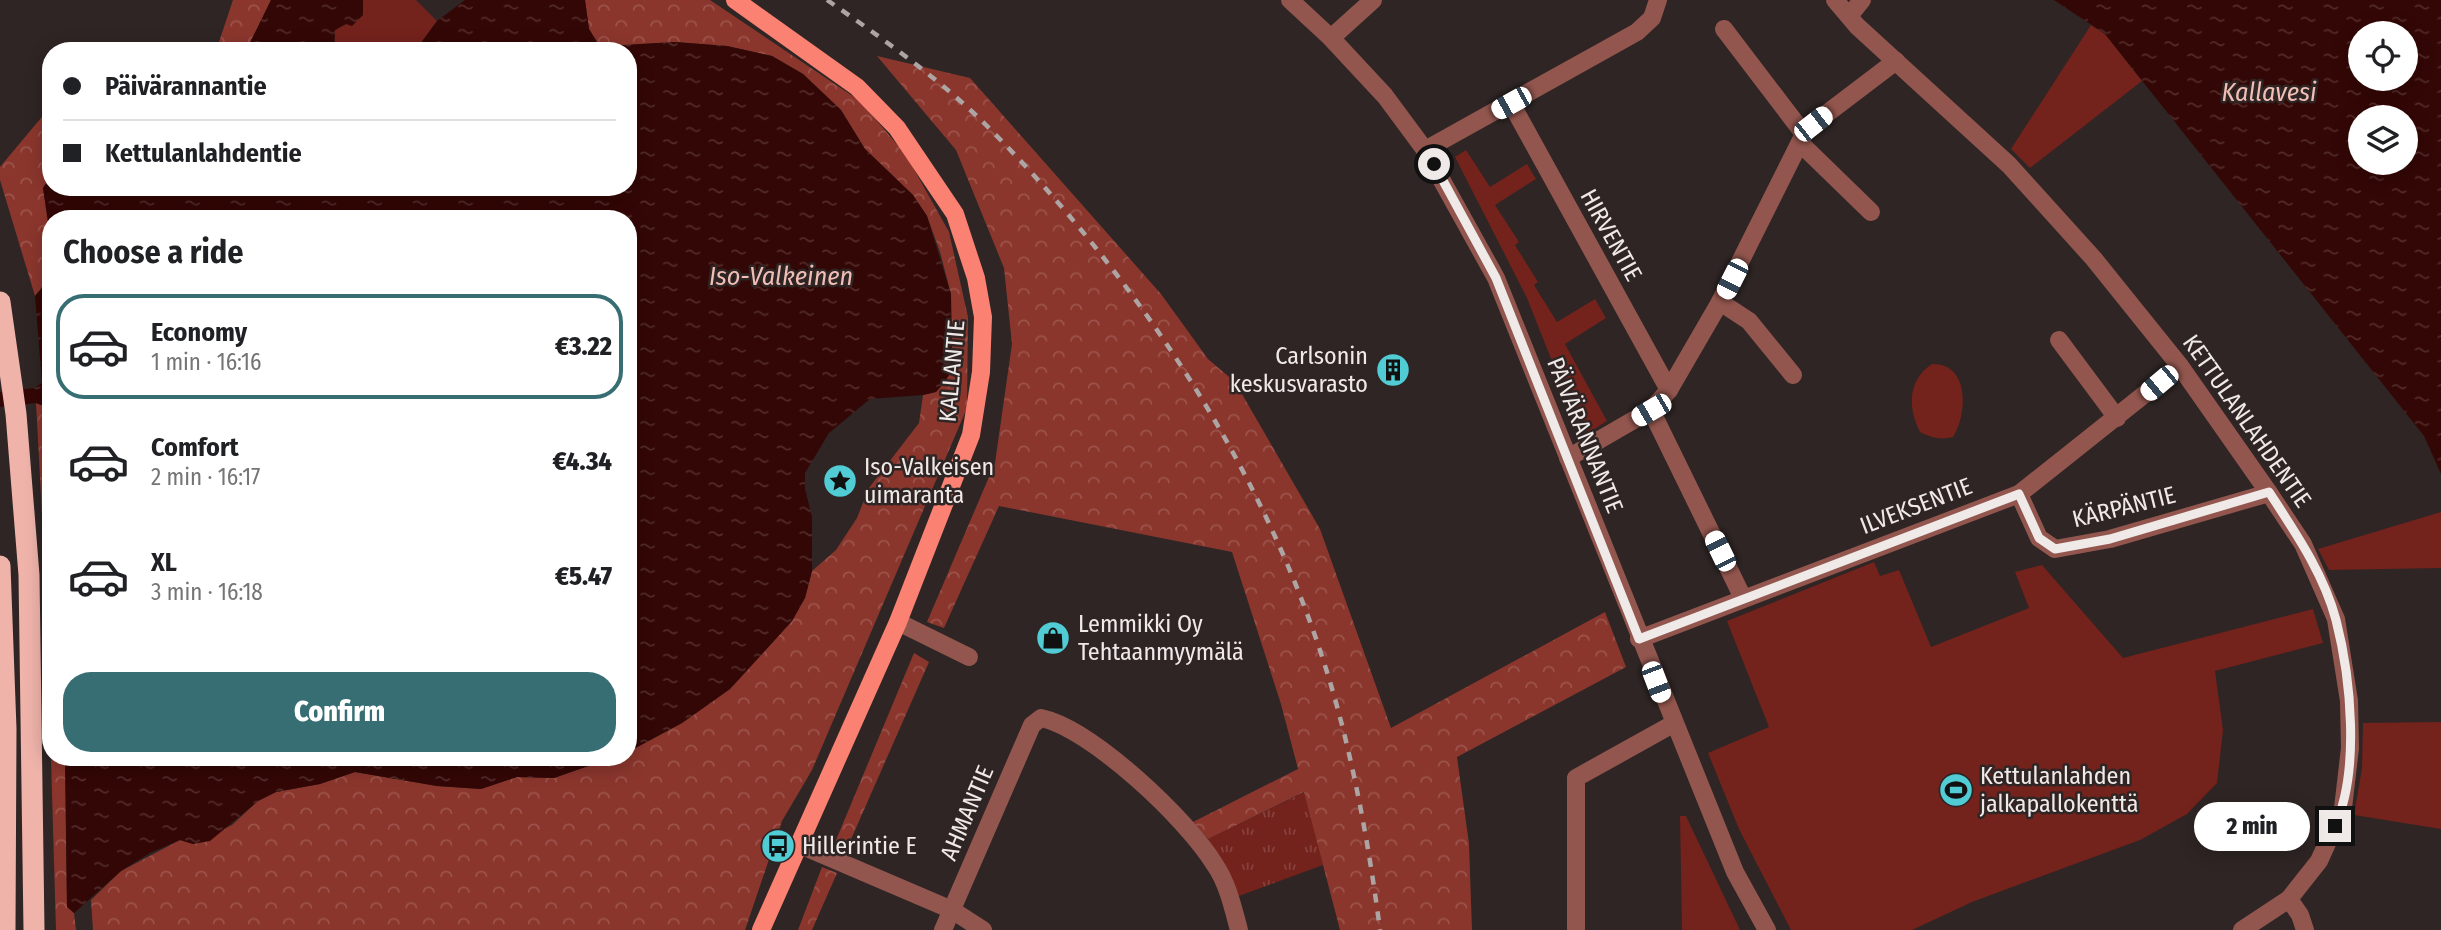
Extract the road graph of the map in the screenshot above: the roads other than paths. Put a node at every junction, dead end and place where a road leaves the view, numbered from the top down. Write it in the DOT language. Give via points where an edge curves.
graph roads {
  1 [pos="735,0"];
  2 [pos="1290,0"];
  3 [pos="1373,0"];
  4 [pos="1658,0"];
  5 [pos="1835,0"];
  6 [pos="1862,0"];
  7 [pos="1850,15"];
  8 [pos="1724,29"];
  9 [pos="1331,38"];
  10 [pos="1896,61"];
  11 [pos="1511,103"];
  12 [pos="1802,138"];
  13 [pos="1425,150"];
  14 [pos="1871,212"];
  15 [pos="0,302"];
  16 [pos="1720,302"];
  17 [pos="2059,340"];
  18 [pos="2180,366"];
  19 [pos="1793,375"];
  20 [pos="1668,390"];
  21 [pos="1651,410"];
  22 [pos="2117,418"];
  23 [pos="1568,458"];
  24 [pos="2269,492"];
  25 [pos="2019,494"];
  26 [pos="0,566"];
  27 [pos="1743,598"];
  28 [pos="898,622"];
  29 [pos="1639,639"];
  30 [pos="968,657"];
  31 [pos="1673,724"];
  32 [pos="800,845"];
  33 [pos="2289,899"];
  34 [pos="952,910"];
  35 [pos="5,930"];
  36 [pos="34,930"];
  37 [pos="761,930"];
  38 [pos="943,930"];
  39 [pos="983,930"];
  40 [pos="1239,930"];
  41 [pos="1576,930"];
  42 [pos="1767,930"];
  43 [pos="2242,930"];
  44 [pos="2305,930"];
  1 -- 28 [label="main road, KALLANTIE" via="857,87 897,128 955,214 976,278 984,317 971,435"];
  2 -- 9 [label="street, PÄIVÄRANNANTIE"];
  3 -- 9 [label="street"];
  4 -- 11 [label="street" via="1652,18 1637,32"];
  5 -- 7 [label="street, KETTULANLAHDENTIE"];
  6 -- 7 [label="street"];
  7 -- 10 [label="street, KETTULANLAHDENTIE"];
  8 -- 12 [label="street"];
  9 -- 13 [label="street, PÄIVÄRANNANTIE" via="1385,96"];
  10 -- 12 [label="street"];
  10 -- 18 [label="street, KETTULANLAHDENTIE" via="2009,165 2094,259"];
  11 -- 13 [label="street"];
  11 -- 20 [label="street, HIRVENTIE"];
  12 -- 14 [label="street"];
  12 -- 16 [label="street"];
  13 -- 23 [label="street, PÄIVÄRANNANTIE" via="1496,278"];
  15 -- 36 [label="highway" via="16,414 29,575"];
  16 -- 19 [label="street" via="1749,321"];
  16 -- 20 [label="street"];
  17 -- 22 [label="street"];
  18 -- 22 [label="street, ILVEKSENTIE"];
  18 -- 24 [label="street, KETTULANLAHDENTIE"];
  20 -- 21 [label="street"];
  21 -- 23 [label="street"];
  21 -- 27 [label="street"];
  22 -- 25 [label="street, ILVEKSENTIE"];
  23 -- 29 [label="street, PÄIVÄRANNANTIE"];
  24 -- 25 [label="street, KÄRPÄNTIE" via="2110,539 2055,549 2039,538"];
  24 -- 33 [label="street, KETTULANLAHDENTIE" via="2304,544 2336,619 2349,701 2350,748 2343,808 2319,861"];
  25 -- 27 [label="street, ILVEKSENTIE"];
  26 -- 35 [label="highway" via="6,729"];
  27 -- 29 [label="street, ILVEKSENTIE"];
  28 -- 30 [label="street"];
  28 -- 32 [label="main road, KALLANTIE"];
  29 -- 31 [label="street, PÄIVÄRANNANTIE"];
  31 -- 41 [label="street" via="1576,778"];
  31 -- 42 [label="street, PÄIVÄRANNANTIE" via="1735,872"];
  32 -- 34 [label="street"];
  32 -- 37 [label="main road, KALLANTIE"];
  33 -- 43 [label="street, KETTULANLAHDENTIE"];
  33 -- 44 [label="street"];
  34 -- 38 [label="street, AHMANTIE"];
  34 -- 39 [label="street"];
  34 -- 40 [label="street, AHMANTIE" via="1032,725 1041,719 1092,746 1177,816 1216,865"];
}
